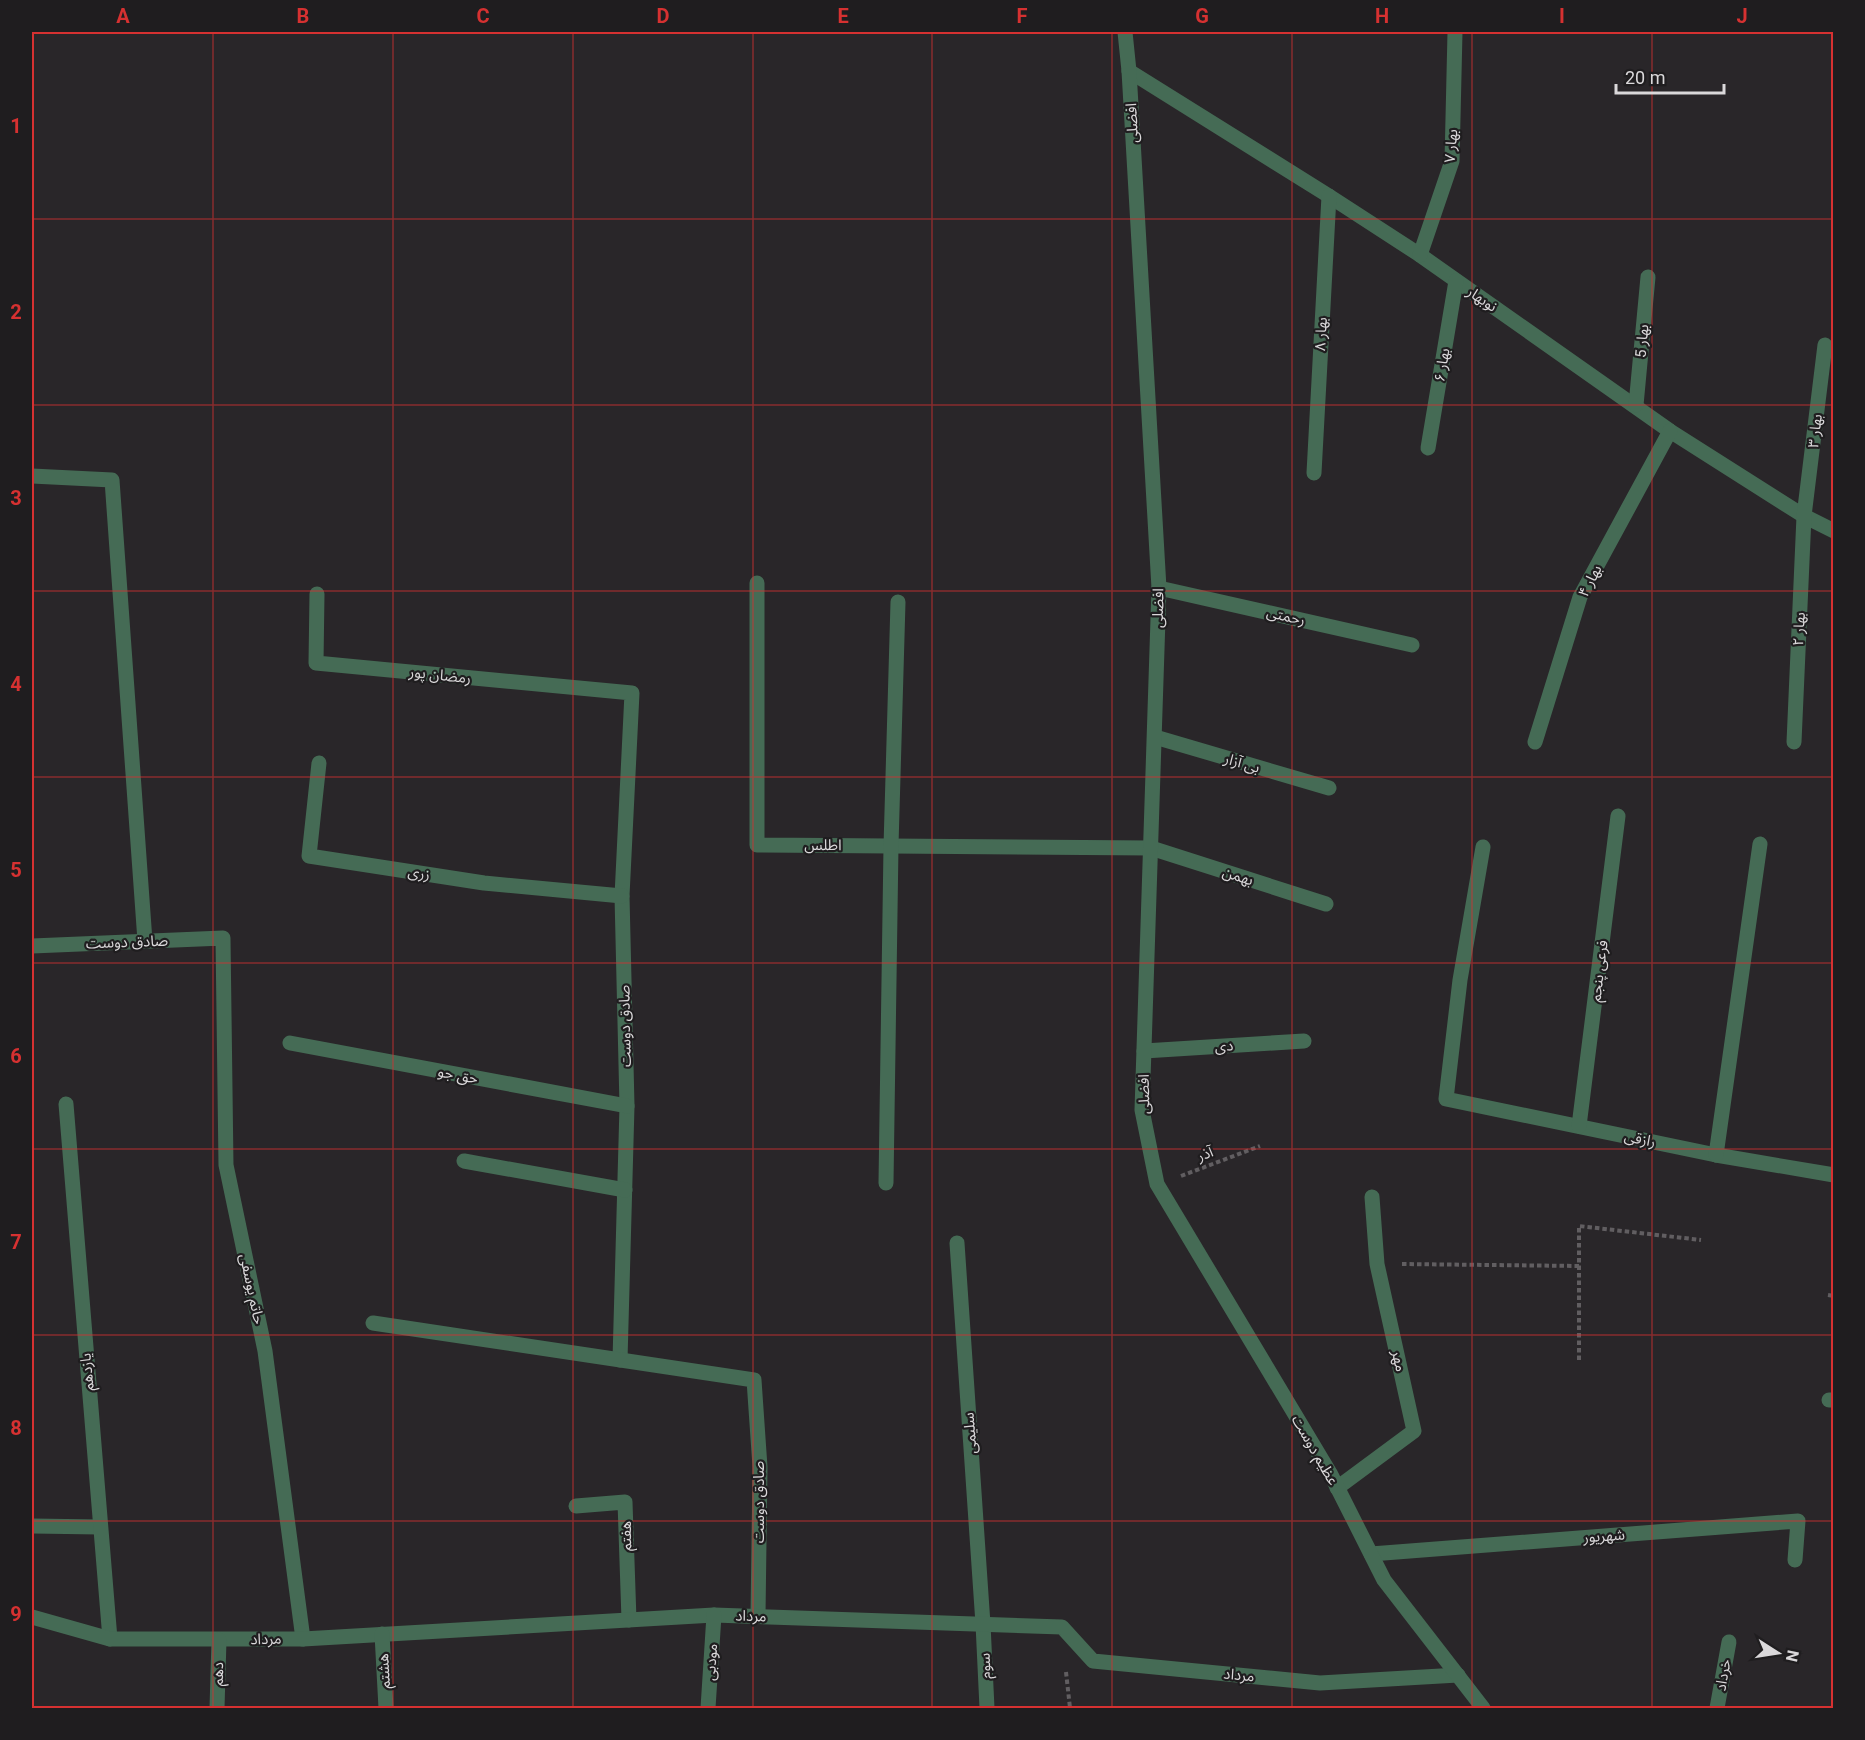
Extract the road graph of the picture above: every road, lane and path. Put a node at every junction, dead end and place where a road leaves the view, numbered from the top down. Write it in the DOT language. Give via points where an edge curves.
graph roads {
  1 [pos="1125,32"];
  2 [pos="1455,32"];
  3 [pos="1129,71"];
  4 [pos="1329,196"];
  5 [pos="1420,255"];
  6 [pos="1648,277"];
  7 [pos="1456,281"];
  8 [pos="1825,345"];
  9 [pos="1636,405"];
  10 [pos="1670,431"];
  11 [pos="1428,448"];
  12 [pos="1314,473"];
  13 [pos="32,476"];
  14 [pos="1804,516"];
  15 [pos="1833,531"];
  16 [pos="757,583"];
  17 [pos="1159,588"];
  18 [pos="317,594"];
  19 [pos="898,602"];
  20 [pos="1412,645"];
  21 [pos="632,693"];
  22 [pos="1155,737"];
  23 [pos="1535,742"];
  24 [pos="1794,742"];
  25 [pos="319,763"];
  26 [pos="1329,788"];
  27 [pos="1618,816"];
  28 [pos="1760,844"];
  29 [pos="891,846"];
  30 [pos="1484,847"];
  31 [pos="1151,848"];
  32 [pos="622,896"];
  33 [pos="1326,904"];
  34 [pos="223,938"];
  35 [pos="145,941"];
  36 [pos="32,946"];
  37 [pos="1304,1041"];
  38 [pos="290,1043"];
  39 [pos="1144,1051"];
  40 [pos="66,1104"];
  41 [pos="627,1106"];
  42 [pos="1579,1126"];
  43 [pos="1260,1146"];
  44 [pos="1716,1155"];
  45 [pos="464,1161"];
  46 [pos="1833,1174"];
  47 [pos="886,1183"];
  48 [pos="1158,1184"];
  49 [pos="625,1190"];
  50 [pos="1372,1197"];
  51 [pos="1701,1240"];
  52 [pos="957,1243"];
  53 [pos="1377,1264"];
  54 [pos="1580,1266"];
  55 [pos="1828,1294"];
  56 [pos="1833,1296"];
  57 [pos="373,1323"];
  58 [pos="620,1360"];
  59 [pos="1579,1360"];
  60 [pos="1337,1488"];
  61 [pos="576,1506"];
  62 [pos="32,1526"];
  63 [pos="100,1527"];
  64 [pos="1371,1554"];
  65 [pos="1795,1560"];
  66 [pos="714,1614"];
  67 [pos="758,1616"];
  68 [pos="32,1617"];
  69 [pos="628,1620"];
  70 [pos="983,1624"];
  71 [pos="382,1634"];
  72 [pos="303,1638"];
  73 [pos="110,1639"];
  74 [pos="219,1640"];
  75 [pos="1730,1642"];
  76 [pos="1458,1675"];
  77 [pos="217,1708"];
  78 [pos="386,1708"];
  79 [pos="708,1708"];
  80 [pos="987,1708"];
  81 [pos="1483,1708"];
  82 [pos="1717,1708"];
  1 -- 3 [label="street, افضلی"];
  2 -- 5 [label="street, بهار ۷" via="1452,161"];
  3 -- 4 [label="street, نوبهار"];
  3 -- 17 [label="street, افضلی"];
  4 -- 5 [label="street, نوبهار"];
  4 -- 12 [label="street, بهار ۸"];
  5 -- 7 [label="street, نوبهار"];
  6 -- 9 [label="street, بهار 5"];
  7 -- 9 [label="street, نوبهار"];
  7 -- 11 [label="street, بهار ۶"];
  8 -- 14 [label="street, بهار ۳"];
  9 -- 10 [label="street, نوبهار"];
  10 -- 14 [label="street, نوبهار"];
  10 -- 23 [label="street, بهار ۴" via="1581,597"];
  13 -- 35 [label="street" via="112,480"];
  14 -- 15 [label="street, نوبهار"];
  14 -- 24 [label="street, بهار ۲"];
  16 -- 29 [label="street, اطلس" via="757,845"];
  17 -- 20 [label="street, رحمتی"];
  17 -- 22 [label="street, افضلی"];
  18 -- 21 [label="street, رمضان پور" via="316,663"];
  19 -- 29 [label="street"];
  21 -- 32 [label="street, صادق دوست"];
  22 -- 26 [label="street, بی آزار"];
  22 -- 31 [label="street, افضلی"];
  25 -- 32 [label="street, زری" via="309,856 484,883"];
  27 -- 42 [label="street, فرعی پنجم"];
  28 -- 44 [label="street"];
  29 -- 31 [label="street, اطلس"];
  29 -- 47 [label="street"];
  30 -- 42 [label="street, رازقی" via="1460,980 1446,1099"];
  31 -- 33 [label="street, بهمن"];
  31 -- 39 [label="street, افضلی"];
  32 -- 41 [label="street, صادق دوست"];
  34 -- 35 [label="street, صادق دوست"];
  34 -- 72 [label="street, حاتم یوسفی" via="226,1165 265,1351"];
  35 -- 36 [label="street, صادق دوست"];
  37 -- 39 [label="street, دی"];
  38 -- 41 [label="street, حق جو"];
  39 -- 48 [label="street, افضلی" via="1142,1110"];
  40 -- 63 [label="street, یازدهم"];
  41 -- 49 [label="street, صادق دوست"];
  42 -- 44 [label="street, رازقی"];
  43 -- 48 [label="path, آذر"];
  44 -- 46 [label="street, رازقی"];
  45 -- 49 [label="street"];
  48 -- 60 [label="street, عظیم دوست"];
  49 -- 58 [label="street, صادق دوست"];
  50 -- 53 [label="street, مهر"];
  51 -- 54 [label="path" via="1580,1226"];
  52 -- 70 [label="street, سلیمی"];
  53 -- 54 [label="path"];
  53 -- 60 [label="street, مهر" via="1414,1431"];
  54 -- 59 [label="path"];
  55 -- 56 [label="path"];
  57 -- 58 [label="street, صادق دوست"];
  58 -- 67 [label="street, صادق دوست" via="754,1380 760,1467"];
  60 -- 64 [label="street, عظیم دوست"];
  61 -- 69 [label="street, هفتم" via="626,1502"];
  62 -- 63 [label="street"];
  63 -- 73 [label="street, یازدهم"];
  64 -- 65 [label="street, شهریور" via="1798,1521"];
  64 -- 76 [label="street, عظیم دوست" via="1384,1580"];
  66 -- 67 [label="street, مرداد"];
  66 -- 69 [label="street, مرداد"];
  66 -- 79 [label="street, مودبی"];
  67 -- 70 [label="street, مرداد"];
  68 -- 73 [label="street, مرداد"];
  69 -- 71 [label="street, مرداد"];
  70 -- 76 [label="street, مرداد" via="1062,1626 1093,1661 1320,1683"];
  70 -- 80 [label="street, سوم"];
  71 -- 72 [label="street, مرداد"];
  71 -- 78 [label="street, هشتم"];
  72 -- 74 [label="street, مرداد"];
  73 -- 74 [label="street, مرداد"];
  74 -- 77 [label="street, دهم"];
  75 -- 82 [label="street, خرداد"];
  76 -- 81 [label="street, عظیم دوست"];
}
